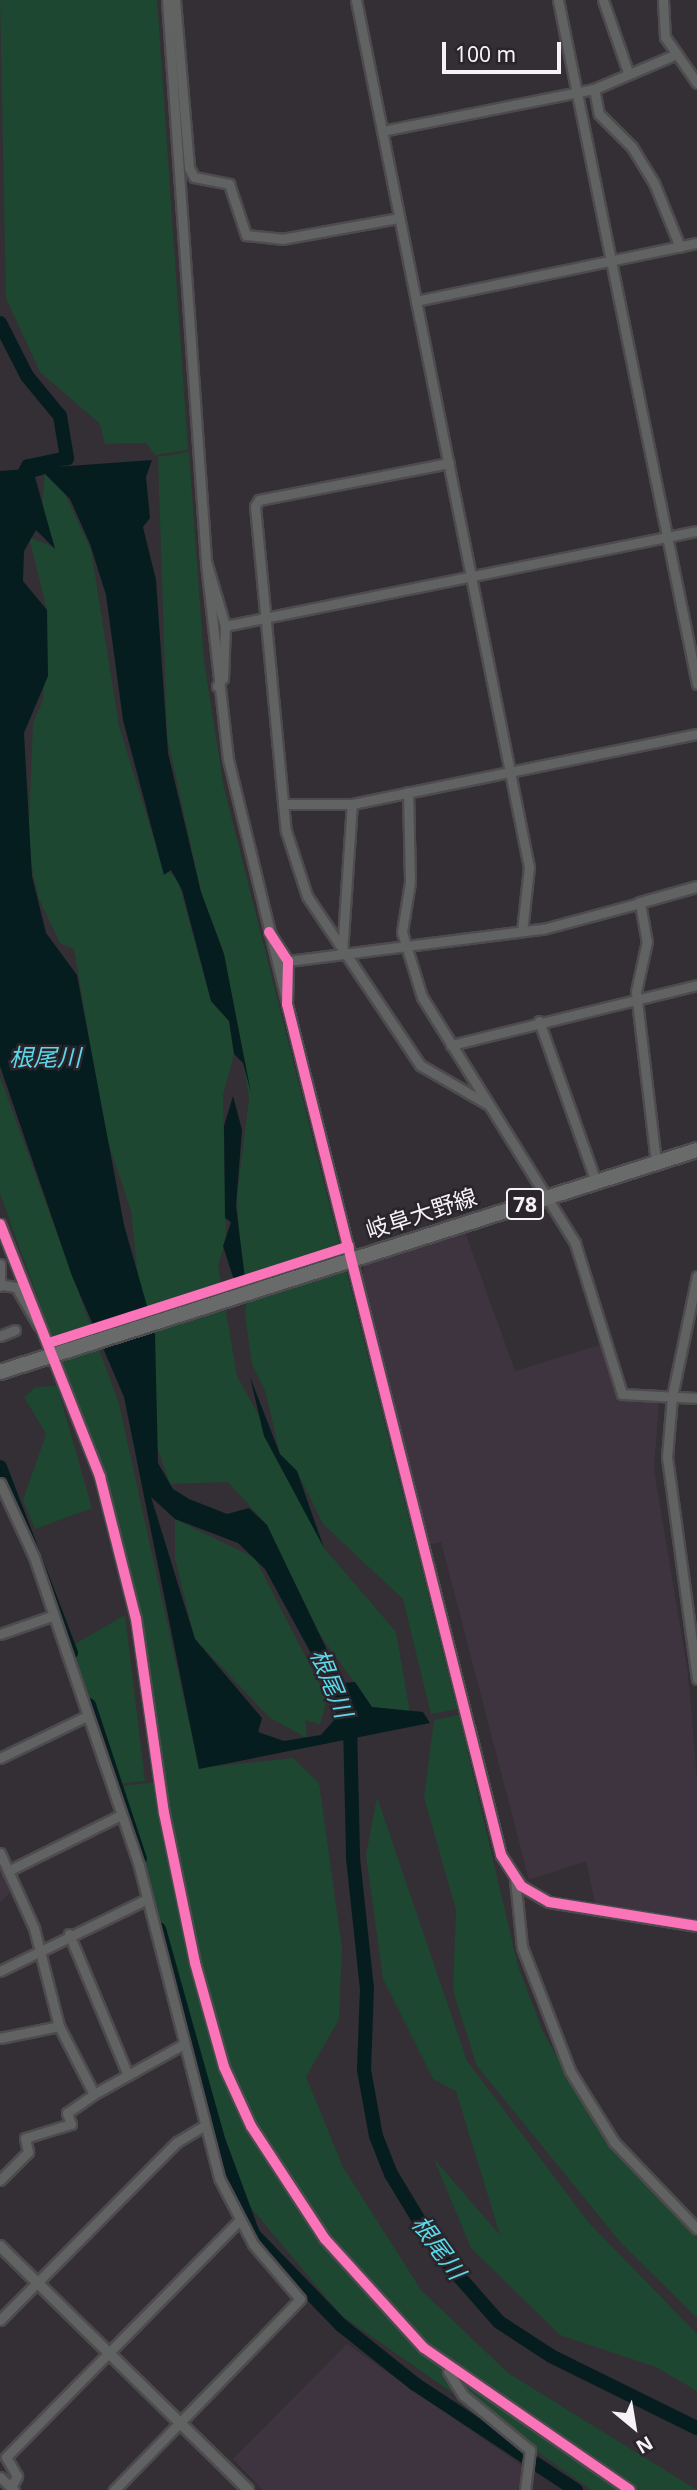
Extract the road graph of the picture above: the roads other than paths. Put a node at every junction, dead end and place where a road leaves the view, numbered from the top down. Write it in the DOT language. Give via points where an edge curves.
graph roads {
  1 [pos="167,0"];
  2 [pos="175,0"];
  3 [pos="356,0"];
  4 [pos="558,0"];
  5 [pos="603,0"];
  6 [pos="663,0"];
  7 [pos="677,54"];
  8 [pos="628,72"];
  9 [pos="697,83"];
  10 [pos="594,89"];
  11 [pos="577,92"];
  12 [pos="382,131"];
  13 [pos="399,218"];
  14 [pos="697,243"];
  15 [pos="680,247"];
  16 [pos="611,261"];
  17 [pos="416,301"];
  18 [pos="449,463"];
  19 [pos="697,531"];
  20 [pos="668,537"];
  21 [pos="206,561"];
  22 [pos="471,577"];
  23 [pos="265,617"];
  24 [pos="225,626"];
  25 [pos="697,684"];
  26 [pos="217,686"];
  27 [pos="697,734"];
  28 [pos="510,772"];
  29 [pos="408,792"];
  30 [pos="283,804"];
  31 [pos="352,804"];
  32 [pos="697,887"];
  33 [pos="640,903"];
  34 [pos="522,930"];
  35 [pos="269,932"];
  36 [pos="404,945"];
  37 [pos="342,953"];
  38 [pos="288,961"];
  39 [pos="697,985"];
  40 [pos="641,1000"];
  41 [pos="287,1003"];
  42 [pos="539,1021"];
  43 [pos="452,1045"];
  44 [pos="487,1104"];
  45 [pos="697,1150"];
  46 [pos="656,1163"];
  47 [pos="596,1182"];
  48 [pos="550,1196"];
  49 [pos="0,1224"];
  50 [pos="347,1260"];
  51 [pos="0,1264"];
  52 [pos="697,1276"];
  53 [pos="2,1286"];
  54 [pos="43,1329"];
  55 [pos="15,1330"];
  56 [pos="0,1336"];
  57 [pos="57,1352"];
  58 [pos="0,1372"];
  59 [pos="672,1397"];
  60 [pos="697,1398"];
  61 [pos="0,1483"];
  62 [pos="52,1616"];
  63 [pos="0,1634"];
  64 [pos="697,1679"];
  65 [pos="87,1716"];
  66 [pos="0,1758"];
  67 [pos="121,1815"];
  68 [pos="0,1853"];
  69 [pos="8,1871"];
  70 [pos="515,1879"];
  71 [pos="147,1899"];
  72 [pos="697,1926"];
  73 [pos="69,1934"];
  74 [pos="41,1949"];
  75 [pos="0,1971"];
  76 [pos="59,2026"];
  77 [pos="0,2038"];
  78 [pos="184,2044"];
  79 [pos="128,2075"];
  80 [pos="94,2094"];
  81 [pos="205,2125"];
  82 [pos="0,2180"];
  83 [pos="239,2221"];
  84 [pos="697,2229"];
  85 [pos="0,2246"];
  86 [pos="37,2283"];
  87 [pos="0,2320"];
  88 [pos="108,2353"];
  89 [pos="446,2367"];
  90 [pos="179,2423"];
  91 [pos="1,2479"];
  92 [pos="13,2489"];
  93 [pos="114,2490"];
  94 [pos="248,2490"];
  95 [pos="525,2490"];
  96 [pos="630,2490"];
  1 -- 21 [label="street"];
  2 -- 13 [label="street" via="189,168 194,177 229,184 246,235 282,239"];
  3 -- 12 [label="street"];
  4 -- 11 [label="street"];
  5 -- 8 [label="street"];
  6 -- 7 [label="street" via="666,37"];
  7 -- 8 [label="street"];
  7 -- 9 [label="street"];
  8 -- 10 [label="street"];
  10 -- 11 [label="street"];
  10 -- 15 [label="street" via="599,114 632,147 654,183"];
  11 -- 12 [label="street"];
  11 -- 16 [label="street"];
  12 -- 13 [label="street"];
  13 -- 17 [label="street"];
  14 -- 15 [label="street"];
  15 -- 16 [label="street"];
  16 -- 17 [label="street"];
  16 -- 20 [label="street"];
  17 -- 18 [label="street"];
  18 -- 22 [label="street"];
  18 -- 23 [label="street" via="259,500"];
  19 -- 20 [label="street"];
  20 -- 22 [label="street"];
  20 -- 25 [label="street"];
  21 -- 24 [label="street"];
  21 -- 26 [label="street"];
  22 -- 23 [label="street"];
  22 -- 28 [label="street"];
  23 -- 24 [label="street"];
  23 -- 30 [label="street"];
  24 -- 26 [label="street" via="223,678"];
  26 -- 35 [label="street"];
  27 -- 28 [label="street"];
  28 -- 29 [label="street"];
  28 -- 34 [label="street" via="529,867"];
  29 -- 31 [label="street"];
  29 -- 36 [label="street"];
  30 -- 31 [label="street"];
  30 -- 37 [label="street" via="307,896"];
  31 -- 37 [label="street"];
  32 -- 33 [label="street"];
  33 -- 34 [label="street"];
  33 -- 40 [label="street" via="647,941 636,992"];
  34 -- 36 [label="street"];
  35 -- 38 [label="street"];
  35 -- 41 [label="street"];
  36 -- 37 [label="street"];
  36 -- 43 [label="street" via="417,987"];
  37 -- 38 [label="street"];
  37 -- 44 [label="street" via="420,1065"];
  38 -- 41 [label="street"];
  39 -- 40 [label="street"];
  40 -- 42 [label="street"];
  40 -- 46 [label="street"];
  41 -- 50 [label="street"];
  42 -- 43 [label="street"];
  42 -- 47 [label="street"];
  43 -- 44 [label="street"];
  44 -- 48 [label="street"];
  45 -- 46 [label="main road, 岐阜大野線 / 78"];
  46 -- 47 [label="main road, 岐阜大野線 / 78"];
  47 -- 48 [label="main road, 岐阜大野線 / 78"];
  48 -- 50 [label="main road, 岐阜大野線 / 78"];
  48 -- 59 [label="street" via="583,1262 622,1394"];
  49 -- 54 [label="street"];
  50 -- 57 [label="main road, 岐阜大野線 / 78"];
  50 -- 70 [label="street" via="494,1837"];
  51 -- 53 [label="street"];
  52 -- 59 [label="street"];
  53 -- 54 [label="street" via="16,1287"];
  54 -- 57 [label="street"];
  55 -- 56 [label="street"];
  57 -- 58 [label="main road, 岐阜大野線 / 78"];
  57 -- 89 [label="street" via="122,1556 176,1878 224,2067 251,2126 303,2209 368,2290"];
  59 -- 60 [label="street"];
  59 -- 64 [label="street" via="670,1494"];
  61 -- 62 [label="street" via="34,1557"];
  62 -- 63 [label="street"];
  62 -- 65 [label="street"];
  65 -- 66 [label="street"];
  65 -- 67 [label="street"];
  67 -- 69 [label="street"];
  67 -- 71 [label="street"];
  68 -- 69 [label="street"];
  69 -- 74 [label="street"];
  70 -- 72 [label="street" via="549,1902"];
  70 -- 84 [label="street" via="523,1947 570,2071 610,2136"];
  71 -- 73 [label="street"];
  71 -- 78 [label="street"];
  73 -- 74 [label="street"];
  73 -- 79 [label="street"];
  74 -- 75 [label="street"];
  74 -- 76 [label="street"];
  76 -- 77 [label="street"];
  76 -- 80 [label="street"];
  78 -- 79 [label="street"];
  78 -- 81 [label="street"];
  79 -- 80 [label="street"];
  80 -- 82 [label="street" via="68,2113 71,2124 25,2138 28,2152"];
  81 -- 83 [label="street"];
  81 -- 86 [label="street" via="177,2142"];
  83 -- 88 [label="street"];
  83 -- 90 [label="street" via="298,2304"];
  85 -- 86 [label="street"];
  86 -- 87 [label="street"];
  86 -- 88 [label="street"];
  88 -- 90 [label="street"];
  88 -- 92 [label="street" via="6,2457 17,2476"];
  89 -- 95 [label="street" via="463,2395 531,2455"];
  89 -- 96 [label="street"];
  90 -- 93 [label="street"];
  90 -- 94 [label="street"];
  91 -- 92 [label="street"];
}
